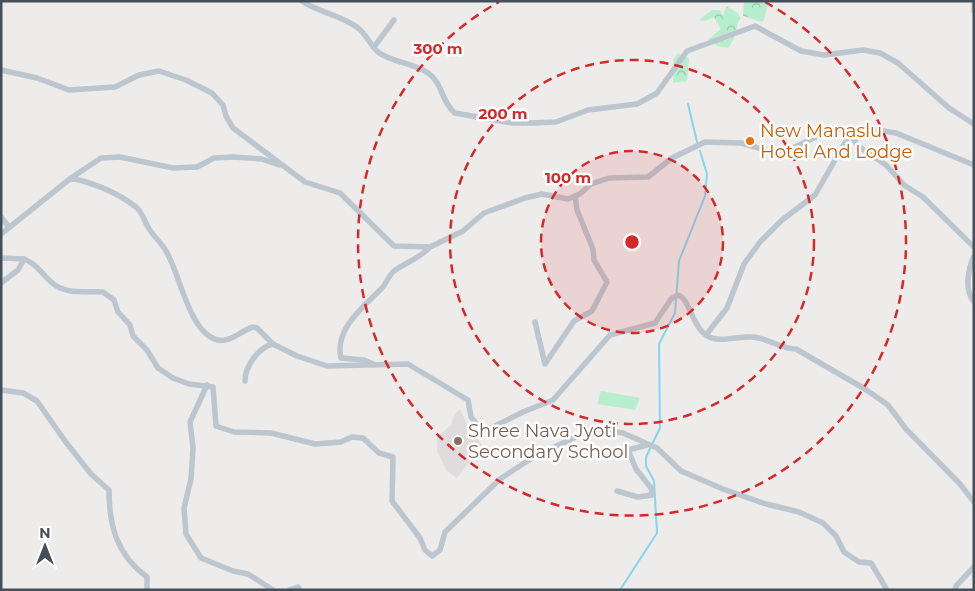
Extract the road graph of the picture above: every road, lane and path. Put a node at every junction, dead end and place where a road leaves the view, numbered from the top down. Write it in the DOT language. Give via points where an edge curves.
graph roads {
  1 [pos="302,1"];
  2 [pos="974,1"];
  3 [pos="974,11"];
  4 [pos="394,20"];
  5 [pos="374,47"];
  6 [pos="1,70"];
  7 [pos="974,124"];
  8 [pos="850,134"];
  9 [pos="974,165"];
  10 [pos="290,170"];
  11 [pos="71,178"];
  12 [pos="575,196"];
  13 [pos="1,217"];
  14 [pos="9,227"];
  15 [pos="1,234"];
  16 [pos="974,247"];
  17 [pos="430,248"];
  18 [pos="974,256"];
  19 [pos="1,258"];
  20 [pos="24,259"];
  21 [pos="1,283"];
  22 [pos="974,302"];
  23 [pos="535,322"];
  24 [pos="706,335"];
  25 [pos="274,344"];
  26 [pos="375,365"];
  27 [pos="245,381"];
  28 [pos="207,385"];
  29 [pos="1,390"];
  30 [pos="648,445"];
  31 [pos="617,492"];
  32 [pos="974,502"];
  33 [pos="974,566"];
  34 [pos="147,590"];
  35 [pos="273,590"];
  36 [pos="289,590"];
  37 [pos="300,590"];
  38 [pos="887,590"];
  39 [pos="955,590"];
  1 -- 5 [label="street" via="358,28"];
  2 -- 3 [label="street"];
  4 -- 5 [label="street"];
  5 -- 7 [label="street" via="378,52 415,66 436,79 449,108 455,113 512,123 556,122 588,110 647,100 687,51 755,26 800,51 824,54 863,50 880,53 898,63 950,108"];
  6 -- 10 [label="street" via="69,90 115,87 139,74 159,71 186,80 212,93 223,104 233,128"];
  8 -- 9 [label="street" via="877,130 896,133"];
  8 -- 12 [label="street" via="834,128 793,148 769,151 741,143 705,142 672,158 648,177 609,178 591,184"];
  8 -- 16 [label="street" via="858,146 923,197"];
  8 -- 24 [label="street" via="814,195 782,220 754,250 744,264 727,308"];
  10 -- 11 [label="street" via="262,159 214,158 197,167 173,168 120,157 101,158"];
  10 -- 17 [label="street" via="306,182 340,193 394,246"];
  11 -- 14 [label="street"];
  11 -- 25 [label="street" via="90,182 140,212 167,252 184,297 204,333 220,341 253,327"];
  12 -- 17 [label="street" via="568,199 542,194 525,198 484,213 463,231"];
  12 -- 23 [label="street" via="594,260 607,282 592,311 574,322 545,364"];
  13 -- 14 [label="street"];
  14 -- 15 [label="street"];
  17 -- 26 [label="street" via="391,274 382,289 363,304 345,329 341,358 364,360"];
  18 -- 22 [label="street" via="967,281 969,296"];
  19 -- 20 [label="street"];
  20 -- 21 [label="street" via="18,270"];
  20 -- 28 [label="street" via="34,263 60,287 76,293 103,292 114,300 133,336 158,368 189,384"];
  24 -- 26 [label="street" via="699,329 682,297 674,296 655,323 610,335 553,400 491,428 481,429 471,417 468,400 408,364"];
  24 -- 32 [label="street" via="714,339 753,337 784,349 796,349 864,389 888,405"];
  25 -- 26 [label="street" via="327,366"];
  25 -- 27 [label="street" via="254,358 245,372"];
  28 -- 30 [label="street" via="212,387 216,426 234,432 272,433 315,444 364,438 379,453 393,457 392,502 432,556 440,550 445,532 453,524 500,479 535,456 595,428 623,433"];
  28 -- 35 [label="street" via="190,422 193,448 191,479 184,508 186,534 201,558 248,574"];
  29 -- 34 [label="street" via="23,393 37,401 91,474 109,490 109,515 118,543 128,560 147,577"];
  30 -- 31 [label="street" via="628,450 636,469 652,488 652,495 638,497"];
  30 -- 38 [label="street" via="657,448 681,471 823,523 836,536 844,552 859,562 871,563"];
  33 -- 39 [label="street"];
  36 -- 37 [label="street" via="298,587"];
}
